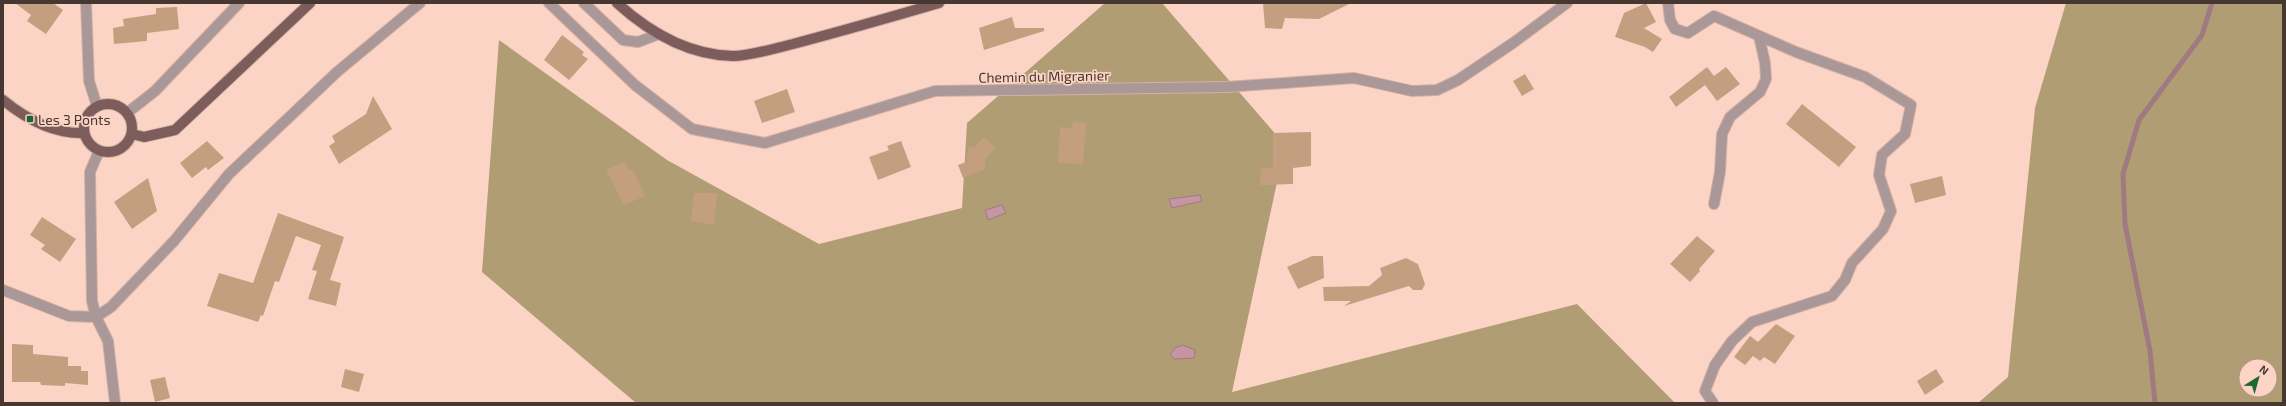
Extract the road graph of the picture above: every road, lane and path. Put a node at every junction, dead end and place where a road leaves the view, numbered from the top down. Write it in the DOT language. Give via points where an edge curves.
graph roads {
  1 [pos="86,3"];
  2 [pos="239,3"];
  3 [pos="310,3"];
  4 [pos="420,3"];
  5 [pos="549,3"];
  6 [pos="584,3"];
  7 [pos="617,3"];
  8 [pos="939,3"];
  9 [pos="1567,3"];
  10 [pos="1668,3"];
  11 [pos="660,34"];
  12 [pos="1759,36"];
  13 [pos="3,100"];
  14 [pos="98,106"];
  15 [pos="128,113"];
  16 [pos="84,132"];
  17 [pos="132,134"];
  18 [pos="99,151"];
  19 [pos="1714,204"];
  20 [pos="3,290"];
  21 [pos="96,317"];
  22 [pos="115,403"];
  23 [pos="1713,403"];
  1 -- 14 [label="street" via="89,81"];
  2 -- 15 [label="street" via="155,91"];
  3 -- 17 [label="main road" via="175,130 144,136"];
  4 -- 21 [label="street" via="337,72 228,174 174,241 111,307"];
  5 -- 9 [label="street, Chemin du Migranier" via="635,85 692,129 765,143 935,91 1226,87 1354,78 1412,91 1437,90 1458,80"];
  6 -- 11 [label="street" via="623,40 638,42"];
  7 -- 11 [label="main road" via="637,21"];
  8 -- 11 [label="main road" via="821,36 734,56 697,51 674,43"];
  10 -- 12 [label="street" via="1670,20 1675,29 1688,33 1714,16"];
  12 -- 19 [label="street" via="1766,79 1760,92 1730,117 1722,134 1720,172"];
  12 -- 23 [label="street" via="1864,77 1911,105 1905,134 1882,155 1878,175 1891,211 1883,228 1852,263 1845,280 1832,296 1752,322 1732,341 1715,365 1704,391"];
  13 -- 16 [label="main road" via="30,119 70,133"];
  14 -- 15 [label="main road" via="120,106"];
  14 -- 16 [label="main road" via="90,111 84,121"];
  15 -- 17 [label="main road"];
  16 -- 18 [label="main road" via="89,144"];
  17 -- 18 [label="main road" via="127,144 119,150 109,153"];
  18 -- 21 [label="street" via="90,172 90,258 92,301"];
  20 -- 21 [label="street" via="69,316"];
  21 -- 22 [label="street" via="108,341"];
}
